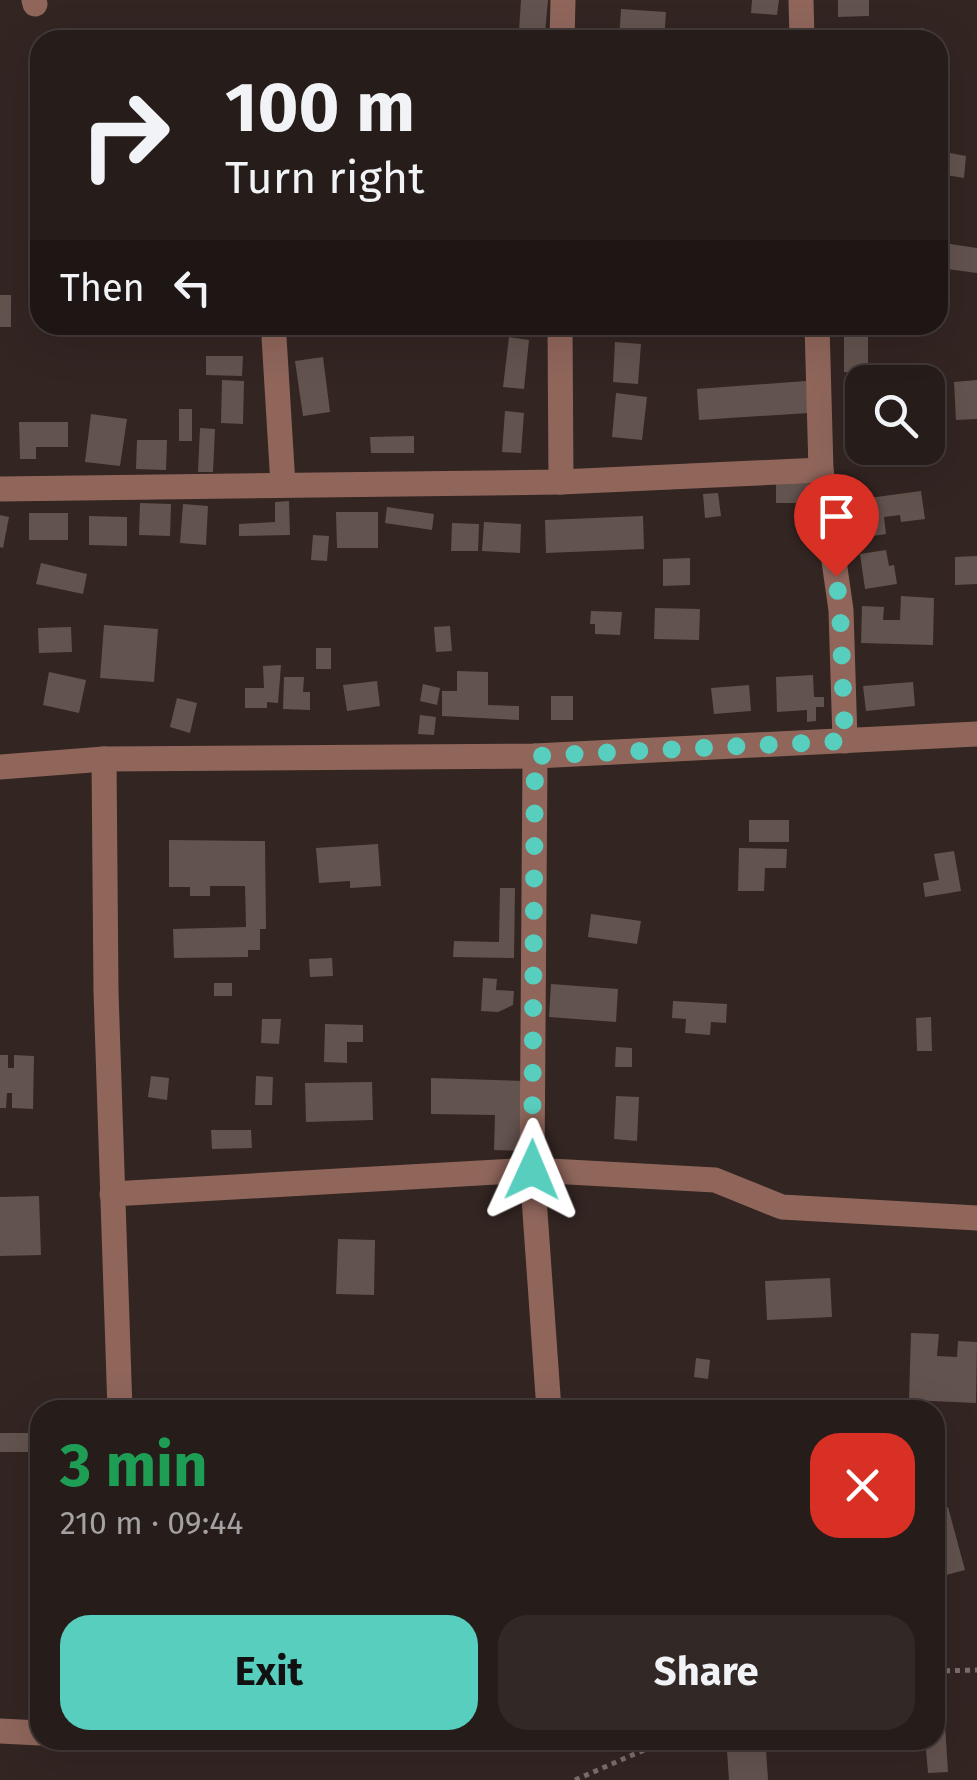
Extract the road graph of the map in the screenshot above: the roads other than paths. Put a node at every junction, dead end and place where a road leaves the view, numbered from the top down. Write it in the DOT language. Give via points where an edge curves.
graph roads {
  1 [pos="563,0"];
  2 [pos="801,0"];
  3 [pos="562,30"];
  4 [pos="802,30"];
  5 [pos="560,335"];
  6 [pos="817,335"];
  7 [pos="274,336"];
  8 [pos="820,470"];
  9 [pos="561,482"];
  10 [pos="283,486"];
  11 [pos="0,489"];
  12 [pos="977,734"];
  13 [pos="845,741"];
  14 [pos="535,756"];
  15 [pos="104,759"];
  16 [pos="0,767"];
  17 [pos="532,1170"];
  18 [pos="112,1194"];
  19 [pos="977,1218"];
  20 [pos="120,1400"];
  21 [pos="548,1400"];
  22 [pos="0,1731"];
  23 [pos="30,1732"];
  1 -- 3 [label="street"];
  2 -- 4 [label="street"];
  5 -- 9 [label="street"];
  6 -- 8 [label="street"];
  7 -- 10 [label="street"];
  8 -- 9 [label="street"];
  8 -- 13 [label="street" via="840,610"];
  9 -- 10 [label="street"];
  10 -- 11 [label="street"];
  12 -- 13 [label="street"];
  13 -- 14 [label="street"];
  14 -- 15 [label="street"];
  14 -- 17 [label="street"];
  15 -- 16 [label="street"];
  15 -- 18 [label="street"];
  17 -- 18 [label="street"];
  17 -- 19 [label="street" via="715,1180 782,1207"];
  17 -- 21 [label="street"];
  18 -- 20 [label="street"];
  22 -- 23 [label="street"];
}
